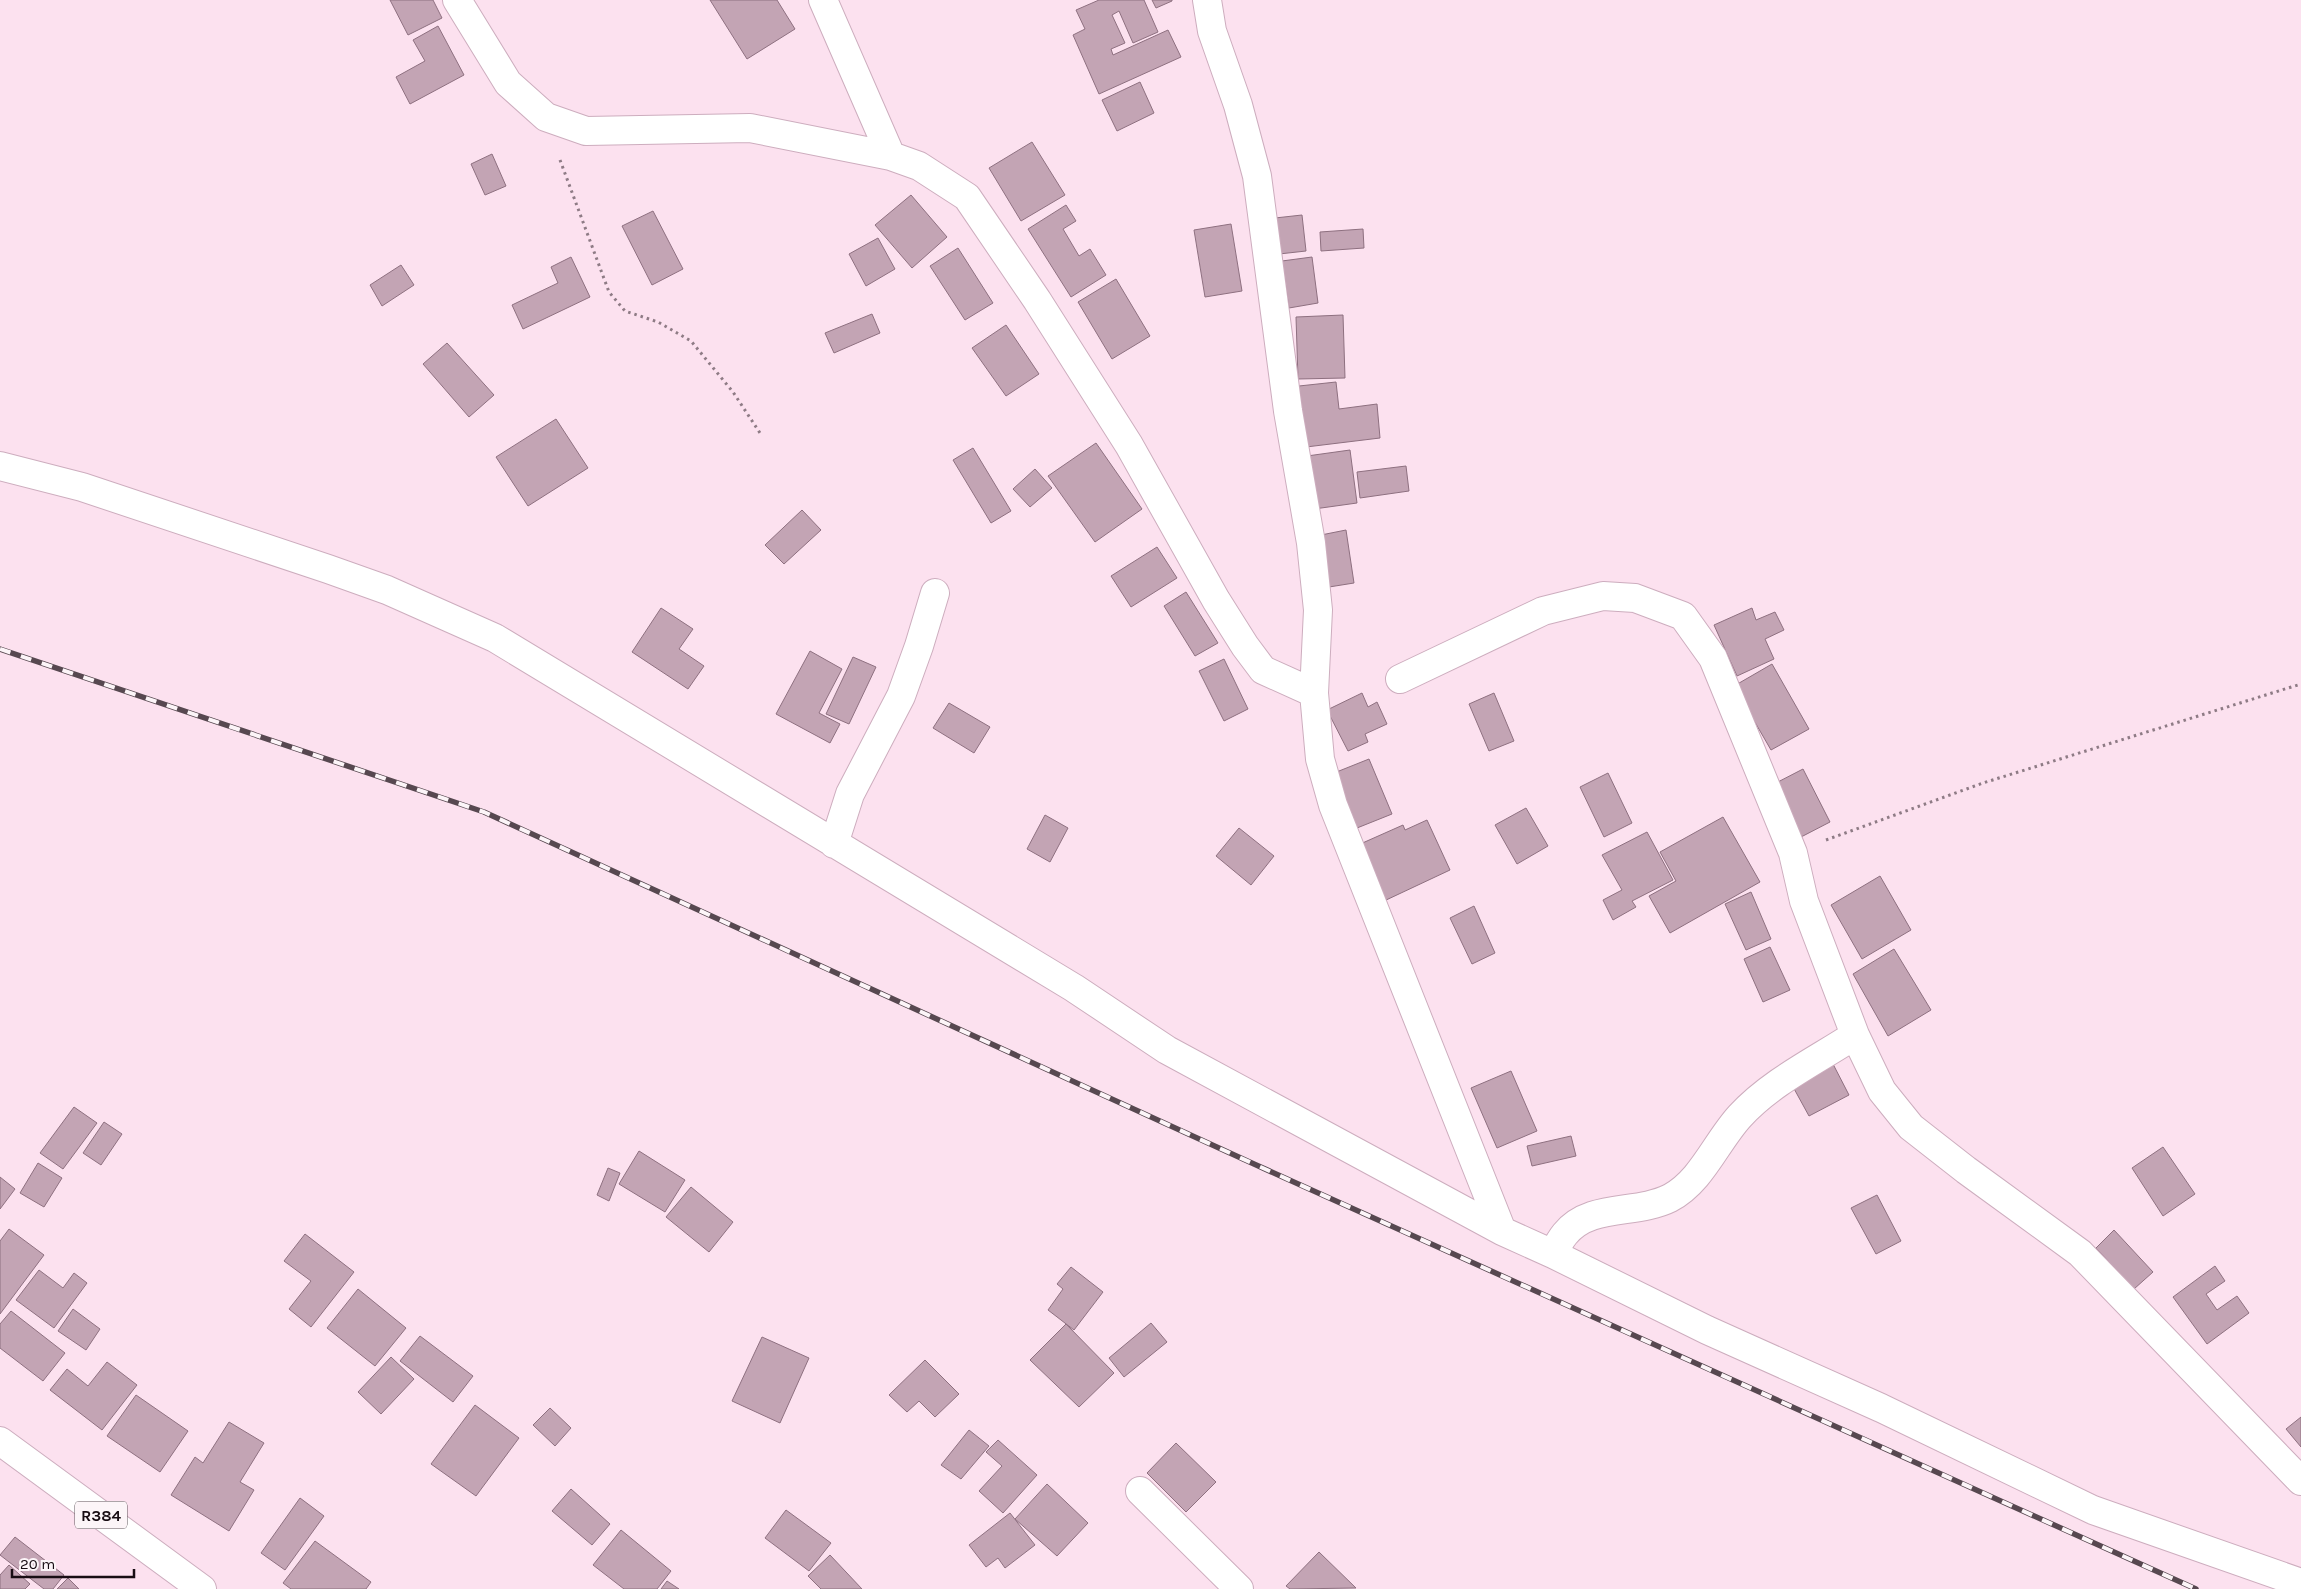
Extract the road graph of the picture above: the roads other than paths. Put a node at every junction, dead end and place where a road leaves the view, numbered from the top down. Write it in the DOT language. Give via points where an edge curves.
graph roads {
  1 [pos="457,0"];
  2 [pos="823,0"];
  3 [pos="1207,0"];
  4 [pos="891,156"];
  5 [pos="0,466"];
  6 [pos="935,593"];
  7 [pos="1400,678"];
  8 [pos="1314,694"];
  9 [pos="834,844"];
  10 [pos="1855,1036"];
  11 [pos="1502,1231"];
  12 [pos="1553,1254"];
  13 [pos="0,1441"];
  14 [pos="2301,1481"];
  15 [pos="1140,1492"];
  16 [pos="2301,1583"];
  17 [pos="202,1589"];
  18 [pos="1239,1589"];
  1 -- 4 [label="street" via="508,82 546,117 586,131 750,128"];
  2 -- 4 [label="street"];
  3 -- 8 [label="street" via="1212,31 1238,104 1256,176 1315,581 1318,610"];
  4 -- 8 [label="street" via="919,166 967,197 1129,445 1245,646 1263,670"];
  5 -- 9 [label="street" via="82,487 328,568 387,590 495,638"];
  6 -- 9 [label="street" via="901,696 850,794"];
  7 -- 10 [label="street" via="1543,611 1603,596 1635,598 1683,616 1714,658 1793,853 1804,901"];
  8 -- 11 [label="street" via="1320,759 1333,805"];
  9 -- 11 [label="street" via="1074,988 1167,1050"];
  10 -- 12 [label="street" via="1775,1086 1741,1115 1689,1186 1646,1207 1583,1218 1565,1234"];
  10 -- 14 [label="street" via="1882,1092 1911,1127 2080,1252"];
  11 -- 12 [label="street"];
  12 -- 16 [label="street" via="1707,1330 1881,1408 2093,1510"];
  13 -- 17 [label="street, R384"];
  15 -- 18 [label="street"];
}
